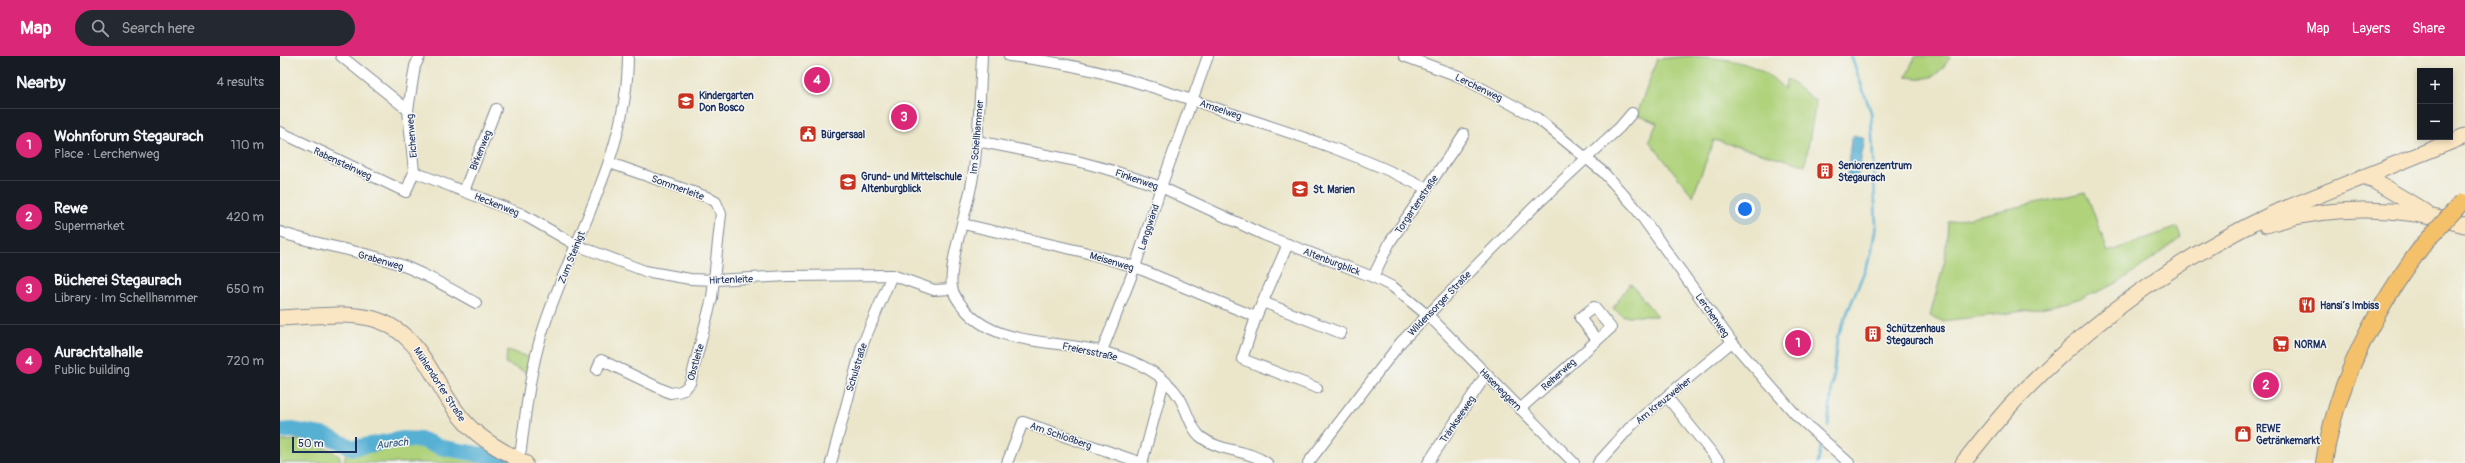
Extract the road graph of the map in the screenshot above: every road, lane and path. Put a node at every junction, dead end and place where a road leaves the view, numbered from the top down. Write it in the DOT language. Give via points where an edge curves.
graph roads {
  1 [pos="341,56"];
  2 [pos="420,56"];
  3 [pos="628,56"];
  4 [pos="982,56"];
  5 [pos="1009,56"];
  6 [pos="1208,56"];
  7 [pos="1404,56"];
  8 [pos="1194,100"];
  9 [pos="496,109"];
  10 [pos="408,110"];
  11 [pos="1632,113"];
  12 [pos="280,132"];
  13 [pos="1464,134"];
  14 [pos="2465,136"];
  15 [pos="977,141"];
  16 [pos="1587,158"];
  17 [pos="610,163"];
  18 [pos="414,172"];
  19 [pos="2362,177"];
  20 [pos="1161,187"];
  21 [pos="1425,188"];
  22 [pos="464,191"];
  23 [pos="406,192"];
  24 [pos="2463,200"];
  25 [pos="2435,217"];
  26 [pos="963,224"];
  27 [pos="2465,225"];
  28 [pos="280,232"];
  29 [pos="2221,240"];
  30 [pos="1288,244"];
  31 [pos="576,245"];
  32 [pos="1135,267"];
  33 [pos="892,275"];
  34 [pos="1373,277"];
  35 [pos="715,280"];
  36 [pos="952,289"];
  37 [pos="1263,302"];
  38 [pos="476,303"];
  39 [pos="1428,315"];
  40 [pos="1256,317"];
  41 [pos="280,318"];
  42 [pos="1341,333"];
  43 [pos="1597,340"];
  44 [pos="1732,342"];
  45 [pos="1102,351"];
  46 [pos="597,370"];
  47 [pos="1486,375"];
  48 [pos="1164,382"];
  49 [pos="1317,388"];
  50 [pos="1667,397"];
  51 [pos="1520,409"];
  52 [pos="521,461"];
  53 [pos="831,463"];
  54 [pos="1006,463"];
  55 [pos="1142,463"];
  56 [pos="1267,463"];
  57 [pos="1308,463"];
  58 [pos="1428,463"];
  59 [pos="1574,463"];
  60 [pos="1598,463"];
  61 [pos="1720,463"];
  62 [pos="1849,463"];
  63 [pos="1963,463"];
  64 [pos="2324,463"];
  1 -- 10 [label="street"];
  2 -- 10 [label="street, Eichenweg" via="415,66"];
  3 -- 17 [label="street, Zum Steinigt" via="622,115"];
  4 -- 15 [label="street, Im Schellhammer"];
  5 -- 8 [label="street, Amselweg" via="1049,60 1118,75"];
  6 -- 8 [label="street, Langgwänd"];
  7 -- 16 [label="street, Lerchenweg" via="1462,77 1512,103 1537,118"];
  8 -- 20 [label="street, Langgwänd"];
  8 -- 21 [label="street, Amselweg" via="1372,162"];
  9 -- 22 [label="street, Birkenweg"];
  10 -- 18 [label="street, Eichenweg"];
  11 -- 16 [label="street"];
  12 -- 23 [label="street, Rabensteinweg"];
  13 -- 21 [label="street, Torgartenstraße"];
  14 -- 19 [label="main road"];
  15 -- 20 [label="street, Finkenweg" via="1114,171"];
  15 -- 26 [label="street, Im Schellhammer" via="973,177"];
  16 -- 39 [label="street, Wildensorger Straße" via="1534,206"];
  16 -- 44 [label="street, Lerchenweg" via="1634,206"];
  17 -- 31 [label="street, Zum Steinigt"];
  17 -- 35 [label="street, Sommerleite" via="688,189 716,202 721,214"];
  18 -- 22 [label="street, Heckenweg"];
  18 -- 23 [label="street, Eichenweg"];
  19 -- 25 [label="main road" via="2374,181"];
  19 -- 29 [label="main road" via="2272,214"];
  20 -- 30 [label="street, Finkenweg"];
  20 -- 32 [label="street, Langgwänd"];
  21 -- 34 [label="street, Torgartenstraße" via="1390,242"];
  22 -- 31 [label="street, Heckenweg" via="522,214"];
  24 -- 64 [label="main road, bridge" via="2423,245 2383,302 2350,369 2336,410"];
  25 -- 27 [label="main road"];
  25 -- 29 [label="main road" via="2385,210 2324,212 2282,220"];
  26 -- 32 [label="street, Meisenweg" via="1084,252"];
  26 -- 36 [label="street, Im Schellhammer" via="953,268"];
  28 -- 38 [label="street, Grabenweg" via="308,242 395,263 418,272"];
  29 -- 63 [label="main road" via="2152,282 2081,337 2009,408"];
  30 -- 34 [label="street, Altenburgblick"];
  30 -- 37 [label="street"];
  31 -- 35 [label="street, Hirtenleite" via="645,271 690,279"];
  31 -- 52 [label="street, Zum Steinigt" via="537,349 527,400"];
  32 -- 40 [label="street, Meisenweg"];
  32 -- 45 [label="street, Langgwänd"];
  33 -- 35 [label="street, Hirtenleite"];
  33 -- 36 [label="street" via="934,290"];
  33 -- 53 [label="street, Schulstraße" via="862,346"];
  34 -- 39 [label="street, Altenburgblick" via="1399,291"];
  35 -- 46 [label="street, Obstleite" via="690,383 686,389 670,393 601,360"];
  36 -- 45 [label="street, Freiersstraße" via="956,299 966,310 982,324 996,331"];
  37 -- 40 [label="street"];
  37 -- 42 [label="street"];
  39 -- 47 [label="street, Haseneggern"];
  39 -- 57 [label="street, Wildensorger Straße" via="1401,342"];
  40 -- 49 [label="street" via="1242,359"];
  41 -- 52 [label="main road, Mühlendorfer Straße" via="358,316 394,327 418,349 464,422 486,441"];
  43 -- 51 [label="street, Reiherweg"];
  44 -- 50 [label="street, Am Kreuzweiher"];
  44 -- 62 [label="street, Lerchenweg" via="1797,416"];
  45 -- 48 [label="street, Freiersstraße" via="1152,371"];
  47 -- 51 [label="street, Haseneggern"];
  47 -- 58 [label="street, Tränkseeweg"];
  48 -- 55 [label="street, Am Schloßberg"];
  48 -- 56 [label="street, Freiersstraße" via="1179,397 1200,437 1212,444 1249,454"];
  50 -- 60 [label="street, Am Kreuzweiher" via="1632,425"];
  50 -- 61 [label="street"];
  51 -- 59 [label="street, Haseneggern"];
  54 -- 55 [label="street, Am Schloßberg" via="1022,422"];
}
